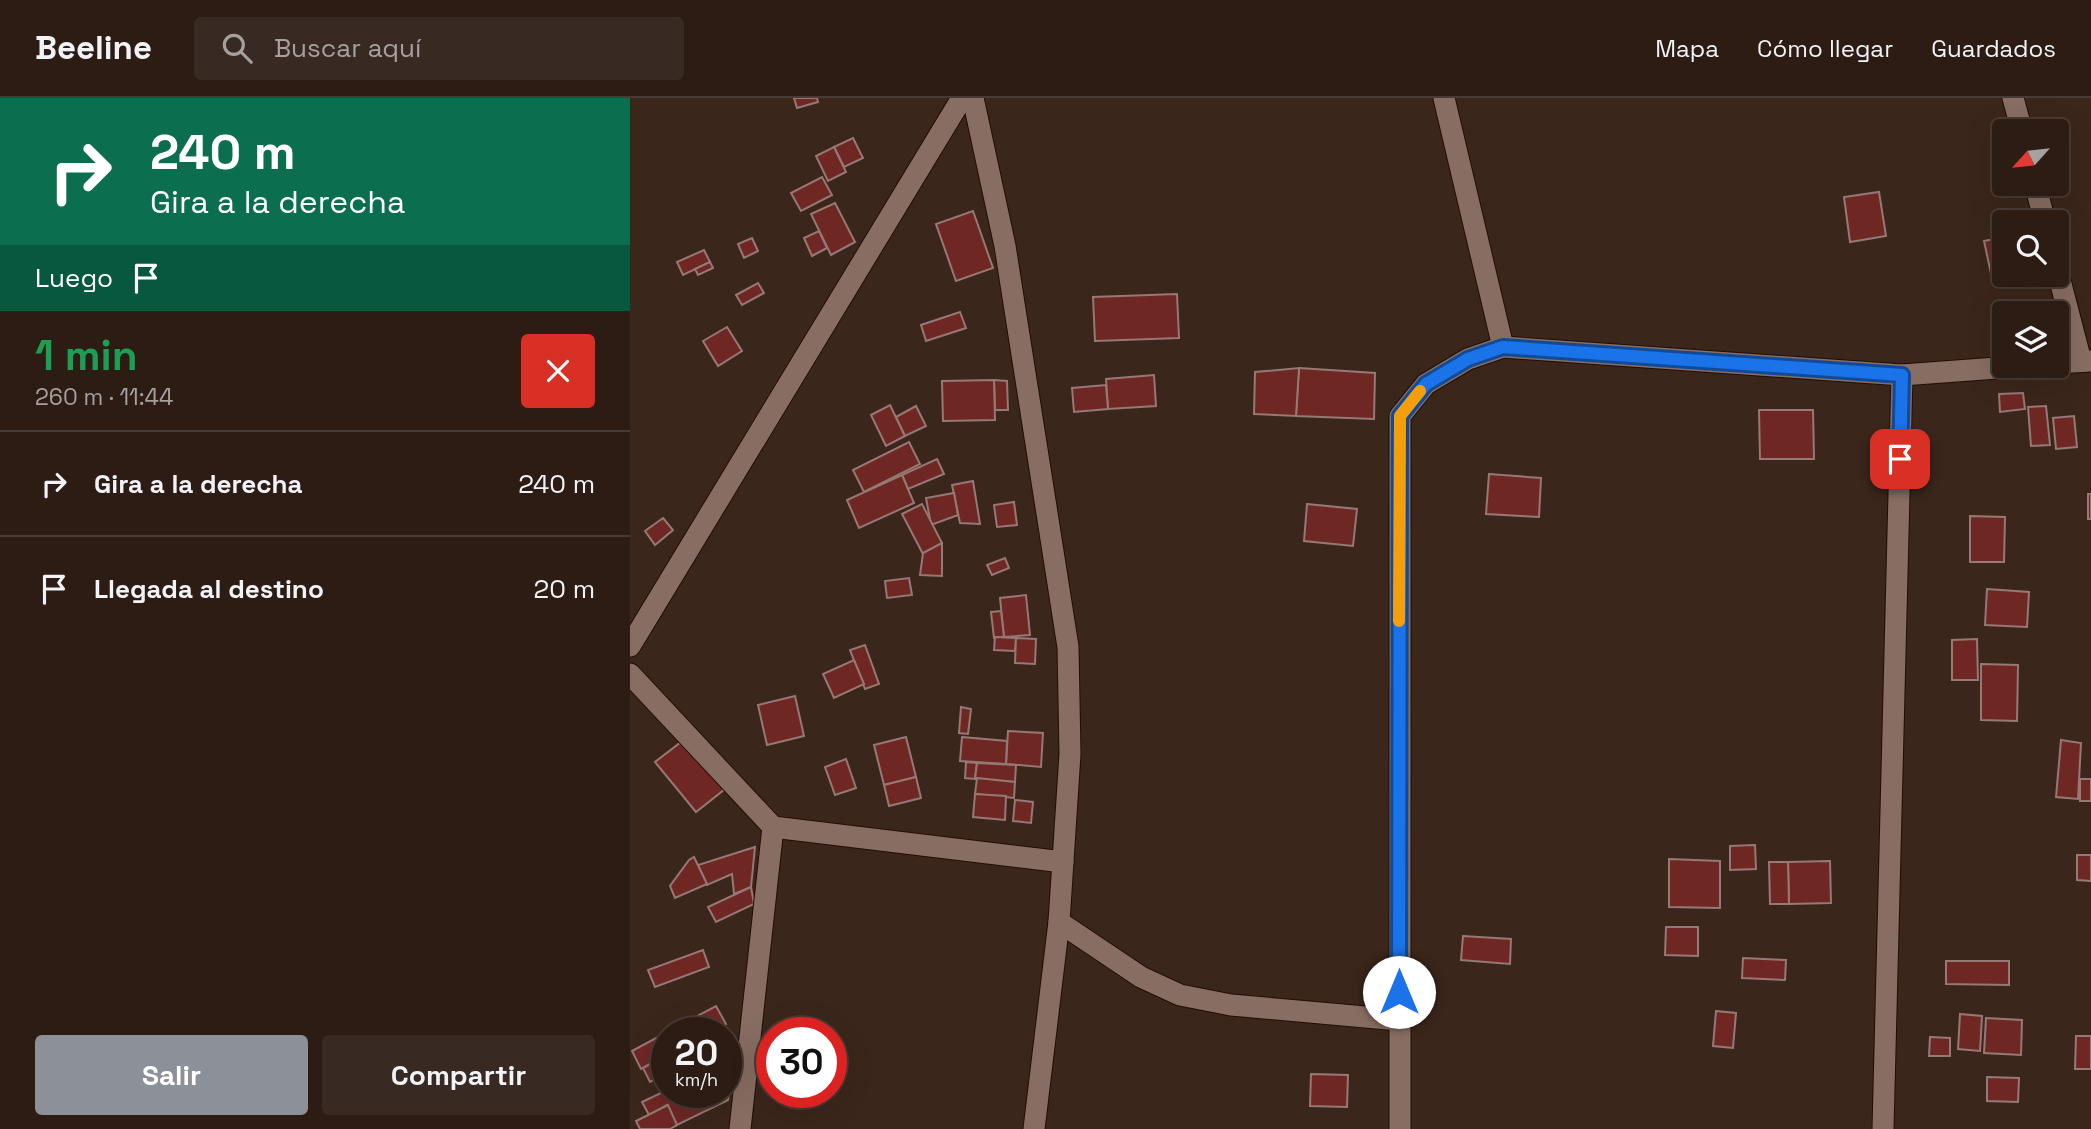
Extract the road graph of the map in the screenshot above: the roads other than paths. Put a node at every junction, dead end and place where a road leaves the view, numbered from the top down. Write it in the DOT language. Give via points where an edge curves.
graph roads {
  1 [pos="962,98"];
  2 [pos="973,98"];
  3 [pos="1444,98"];
  4 [pos="2013,98"];
  5 [pos="2019,119"];
  6 [pos="2063,287"];
  7 [pos="1503,347"];
  8 [pos="2086,361"];
  9 [pos="1992,368"];
  10 [pos="1902,375"];
  11 [pos="630,646"];
  12 [pos="630,674"];
  13 [pos="773,827"];
  14 [pos="1063,862"];
  15 [pos="1059,922"];
  16 [pos="1399,1020"];
  17 [pos="740,1129"];
  18 [pos="1034,1129"];
  19 [pos="1400,1129"];
  20 [pos="1882,1129"];
  1 -- 11 [label="street"];
  2 -- 14 [label="street" via="1005,246 1068,647 1070,754"];
  3 -- 7 [label="street"];
  4 -- 5 [label="street"];
  6 -- 8 [label="street"];
  7 -- 10 [label="street"];
  7 -- 16 [label="street" via="1468,359 1426,384 1400,416"];
  9 -- 10 [label="street"];
  10 -- 20 [label="street"];
  12 -- 13 [label="street"];
  13 -- 14 [label="street"];
  13 -- 17 [label="street"];
  14 -- 15 [label="street"];
  15 -- 16 [label="street" via="1141,977 1181,995 1231,1005"];
  15 -- 18 [label="street"];
  16 -- 19 [label="street"];
}
